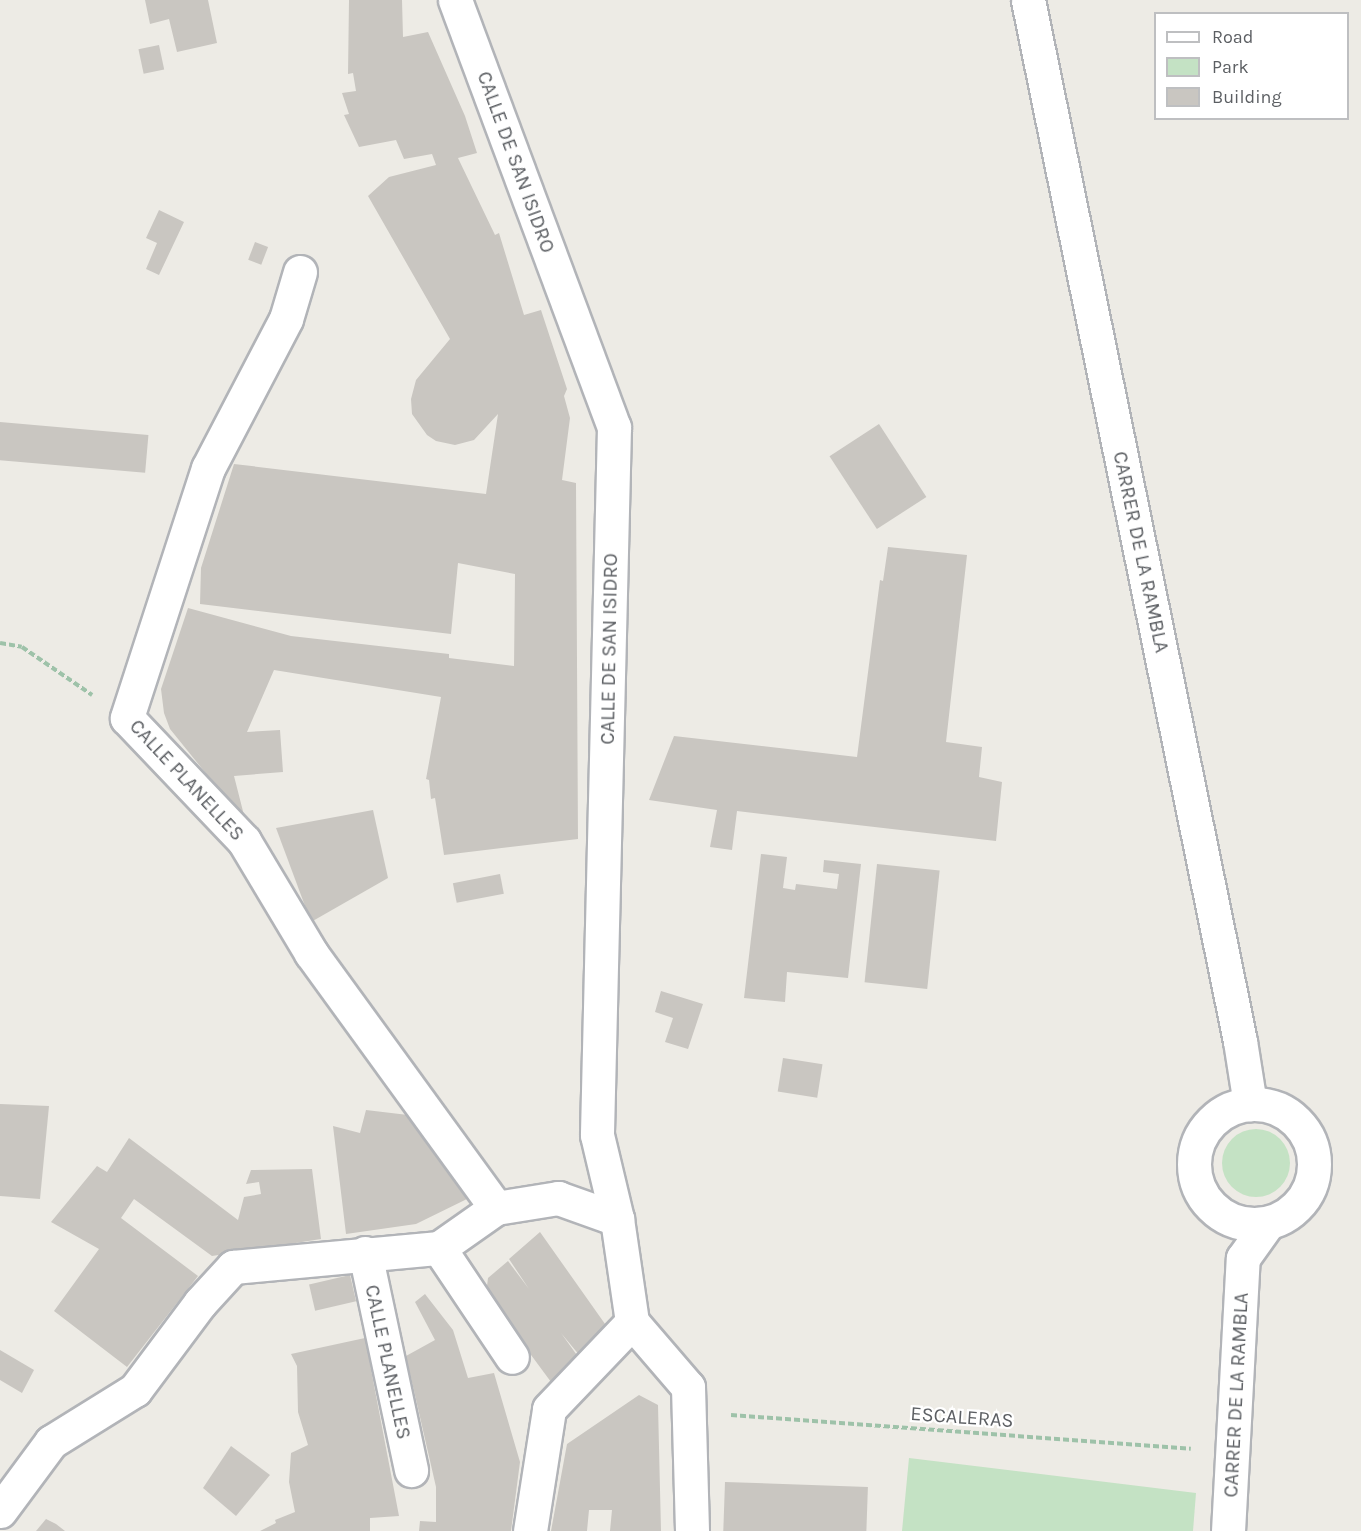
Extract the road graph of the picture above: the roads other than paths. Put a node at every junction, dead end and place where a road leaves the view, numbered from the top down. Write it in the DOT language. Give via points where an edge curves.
graph roads {
  1 [pos="455,0"];
  2 [pos="1028,0"];
  3 [pos="300,272"];
  4 [pos="1250,1104"];
  5 [pos="496,1208"];
  6 [pos="1216,1212"];
  7 [pos="617,1219"];
  8 [pos="1268,1223"];
  9 [pos="439,1248"];
  10 [pos="365,1253"];
  11 [pos="1243,1258"];
  12 [pos="632,1322"];
  13 [pos="512,1357"];
  14 [pos="411,1470"];
  15 [pos="0,1511"];
  16 [pos="530,1531"];
  17 [pos="692,1531"];
  18 [pos="1228,1531"];
  1 -- 7 [label="street, CALLE DE SAN ISIDRO" via="614,427 597,1135"];
  2 -- 4 [label="street, CARRER DE LA RAMBLA"];
  3 -- 5 [label="street, CALLE PLANELLES" via="286,319 208,468 127,718 244,841 311,953"];
  4 -- 6 [label="street" via="1230,1109 1212,1120 1197,1146 1195,1176 1203,1196"];
  4 -- 8 [label="street" via="1269,1106 1302,1126 1311,1144 1314,1163 1312,1182 1304,1199 1291,1213"];
  5 -- 7 [label="street" via="558,1198"];
  5 -- 9 [label="street"];
  6 -- 8 [label="street" via="1234,1221"];
  6 -- 11 [label="street"];
  7 -- 12 [label="street, CALLE DE SAN ISIDRO"];
  8 -- 11 [label="street"];
  9 -- 10 [label="street"];
  9 -- 13 [label="street"];
  10 -- 14 [label="street, CALLE PLANELLES"];
  10 -- 15 [label="street" via="233,1267 200,1302 135,1390 51,1442"];
  11 -- 18 [label="street, CARRER DE LA RAMBLA"];
  12 -- 16 [label="street" via="549,1409"];
  12 -- 17 [label="street" via="688,1387"];
}
